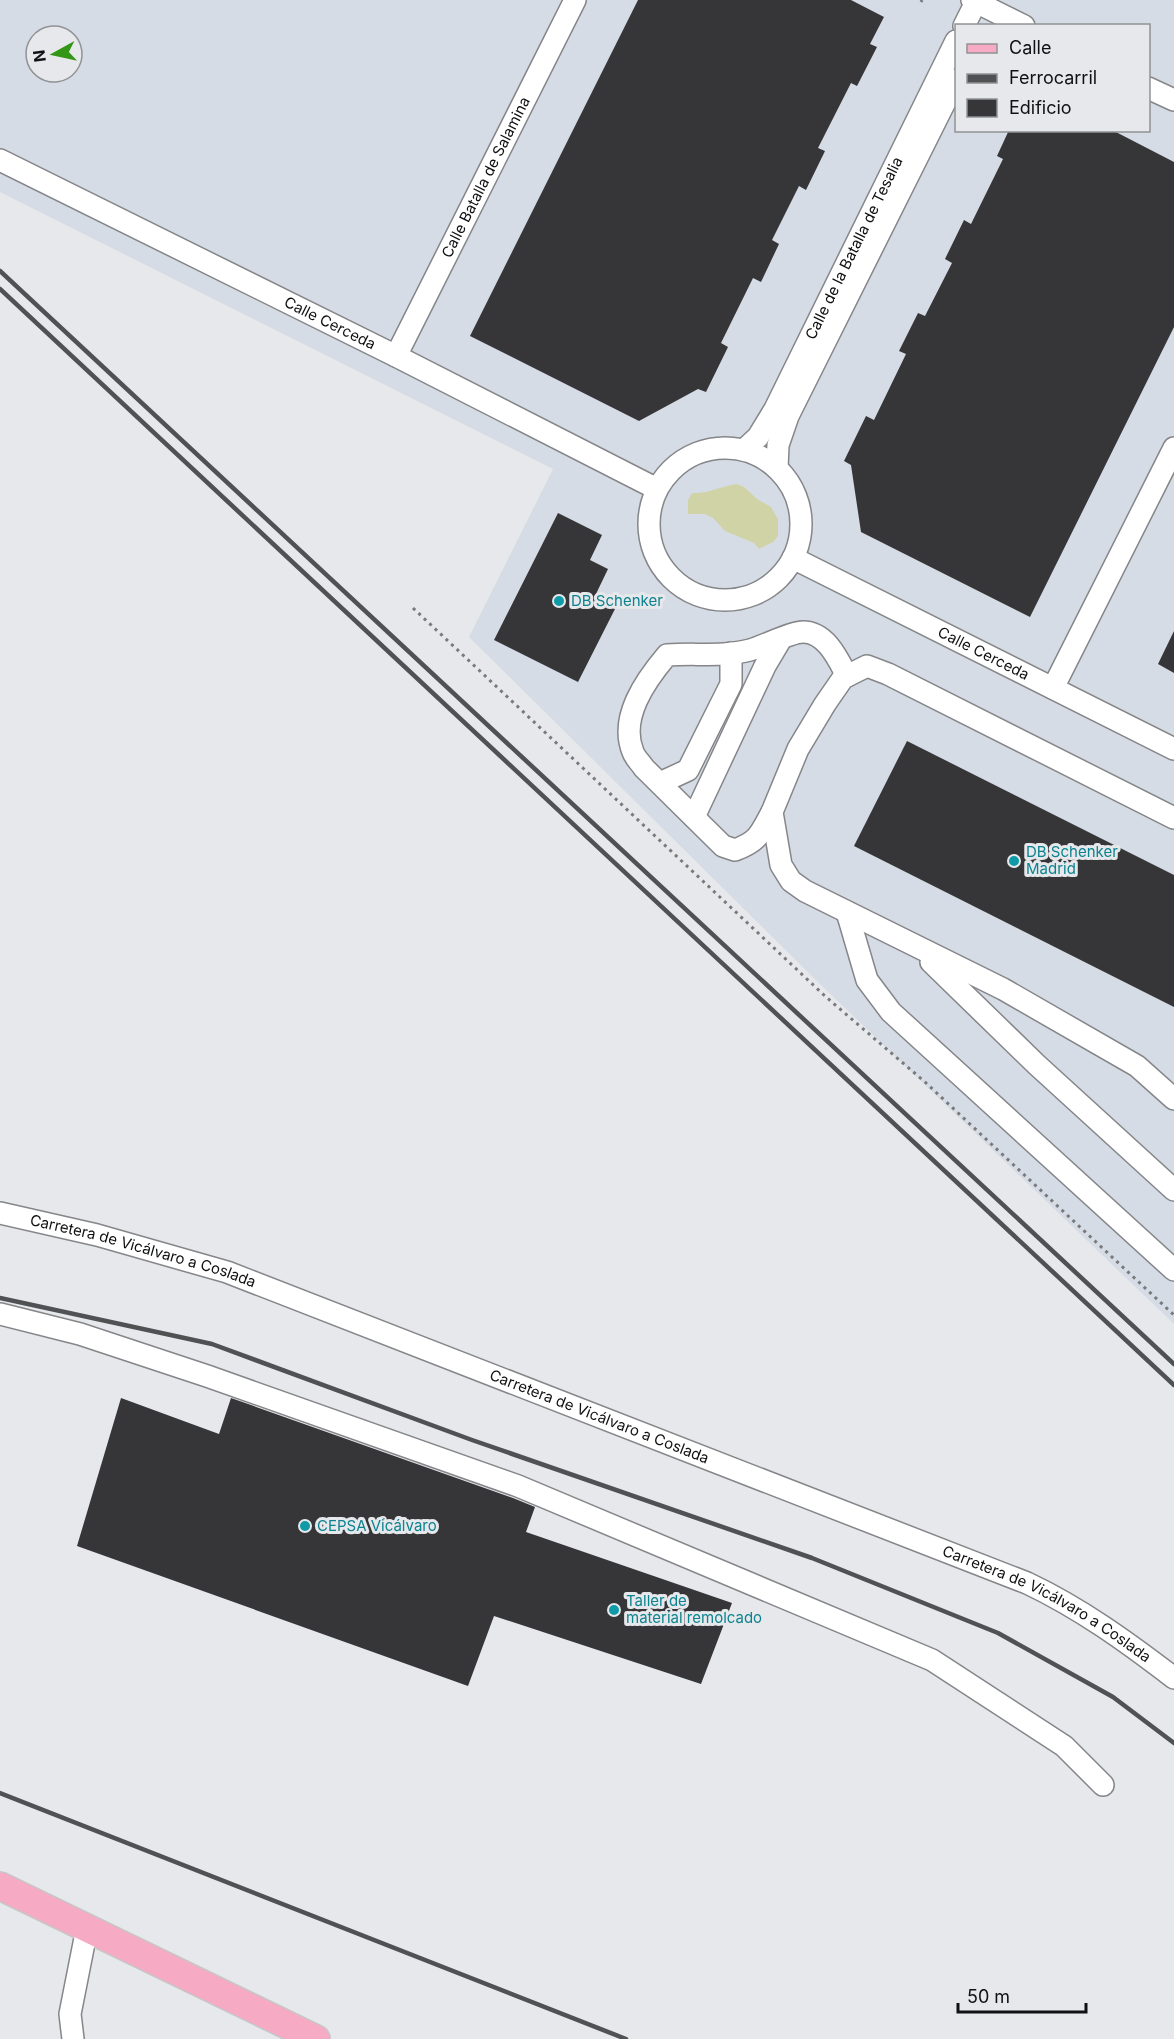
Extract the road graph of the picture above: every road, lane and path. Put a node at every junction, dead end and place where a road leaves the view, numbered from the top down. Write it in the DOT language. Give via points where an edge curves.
graph roads {
  1 [pos="575,0"];
  2 [pos="983,6"];
  3 [pos="966,24"];
  4 [pos="1020,24"];
  5 [pos="955,45"];
  6 [pos="955,84"];
  7 [pos="1150,88"];
  8 [pos="1174,100"];
  9 [pos="0,160"];
  10 [pos="396,356"];
  11 [pos="1174,448"];
  12 [pos="744,450"];
  13 [pos="777,468"];
  14 [pos="657,489"];
  15 [pos="793,558"];
  16 [pos="412,608"];
  17 [pos="781,639"];
  18 [pos="731,653"];
  19 [pos="847,676"];
  20 [pos="1053,688"];
  21 [pos="1174,749"];
  22 [pos="660,783"];
  23 [pos="772,812"];
  24 [pos="694,817"];
  25 [pos="1174,818"];
  26 [pos="847,912"];
  27 [pos="913,945"];
  28 [pos="1174,1099"];
  29 [pos="1174,1190"];
  30 [pos="0,1213"];
  31 [pos="1174,1270"];
  32 [pos="0,1314"];
  33 [pos="1174,1315"];
  34 [pos="1174,1678"];
  35 [pos="1103,1785"];
  36 [pos="0,1887"];
  37 [pos="87,1929"];
  38 [pos="73,2039"];
  39 [pos="316,2039"];
  1 -- 10 [label="street, Calle Batalla de Salamina"];
  2 -- 3 [label="street"];
  2 -- 4 [label="street"];
  5 -- 12 [label="street, Calle de la Batalla de Tesalia" via="775,410 758,437"];
  6 -- 13 [label="street, Calle de la Batalla de Tesalia" via="788,416 778,445"];
  7 -- 8 [label="street"];
  9 -- 10 [label="street, Calle Cerceda"];
  10 -- 14 [label="street, Calle Cerceda"];
  11 -- 20 [label="street"];
  12 -- 13 [label="street"];
  12 -- 14 [label="street" via="718,448 693,454 672,468"];
  13 -- 15 [label="street" via="788,480 800,510 800,535"];
  14 -- 15 [label="street" via="648,520 649,536 661,566 683,589 713,600 745,598 773,583"];
  15 -- 20 [label="street, Calle Cerceda"];
  16 -- 33 [label="path" via="826,997 924,1082"];
  17 -- 18 [label="street"];
  17 -- 19 [label="street" via="803,632 816,636 831,647"];
  17 -- 24 [label="street"];
  18 -- 22 [label="street" via="732,684 688,770"];
  18 -- 22 [label="street" via="667,655 638,699 628,732 634,754"];
  19 -- 23 [label="street" via="798,749"];
  19 -- 25 [label="street" via="867,666 888,674"];
  20 -- 21 [label="street, Calle Cerceda"];
  22 -- 24 [label="street"];
  23 -- 24 [label="street" via="758,838 735,850 723,846"];
  23 -- 26 [label="street" via="779,858 791,881"];
  26 -- 27 [label="street"];
  26 -- 31 [label="street" via="867,980 891,1012"];
  27 -- 28 [label="street" via="1003,989 1137,1065"];
  27 -- 29 [label="street"];
  30 -- 34 [label="street, Carretera de Vicálvaro a Coslada" via="97,1235 227,1272 1027,1583 1060,1598"];
  32 -- 35 [label="street" via="80,1334 207,1376 518,1486 932,1660 1064,1746"];
  36 -- 37 [label="main road"];
  37 -- 38 [label="street" via="70,2014"];
  37 -- 39 [label="main road"];
}
